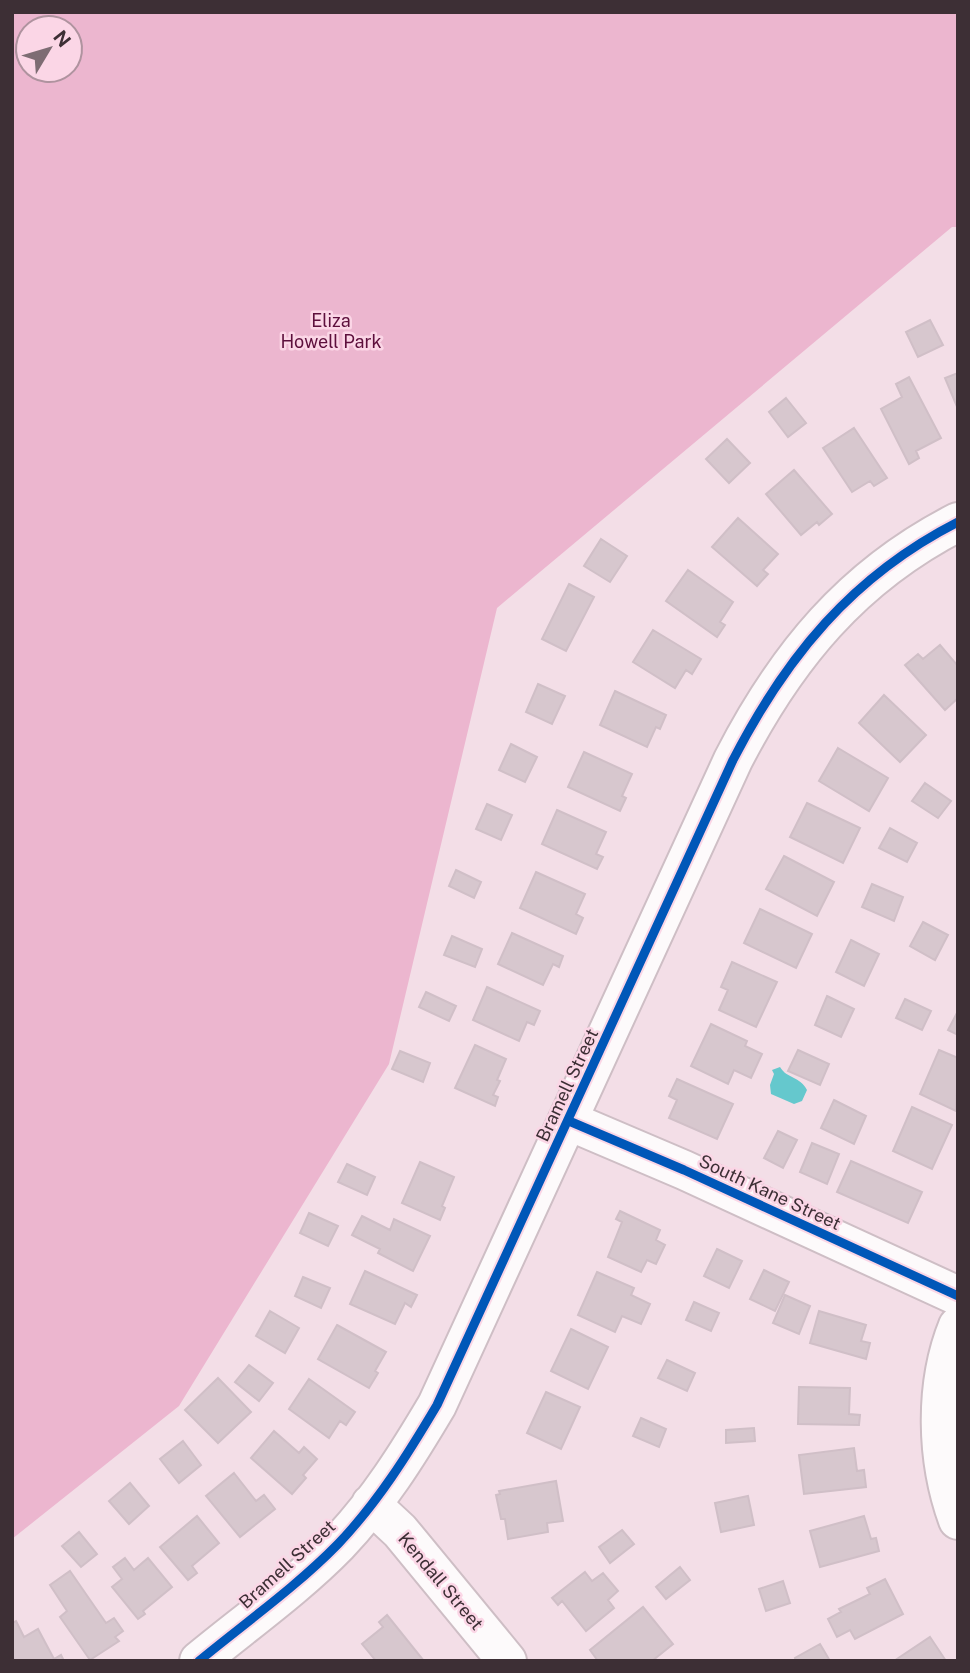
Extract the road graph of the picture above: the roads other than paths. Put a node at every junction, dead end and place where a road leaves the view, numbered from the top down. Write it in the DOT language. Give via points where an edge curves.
graph roads {
  1 [pos="958,522"];
  2 [pos="569,1121"];
  3 [pos="958,1296"];
  4 [pos="958,1326"];
  5 [pos="371,1504"];
  6 [pos="958,1520"];
  7 [pos="199,1661"];
  8 [pos="507,1661"];
  1 -- 2 [label="street, Bramell Street" via="896,560 851,597 788,666 733,760"];
  2 -- 3 [label="street, South Kane Street"];
  2 -- 5 [label="street, Bramell Street" via="437,1405 400,1467"];
  4 -- 6 [label="street" via="941,1406 946,1476"];
  5 -- 7 [label="street, Bramell Street" via="313,1567"];
  5 -- 8 [label="street, Kendall Street" via="400,1531"];
}
